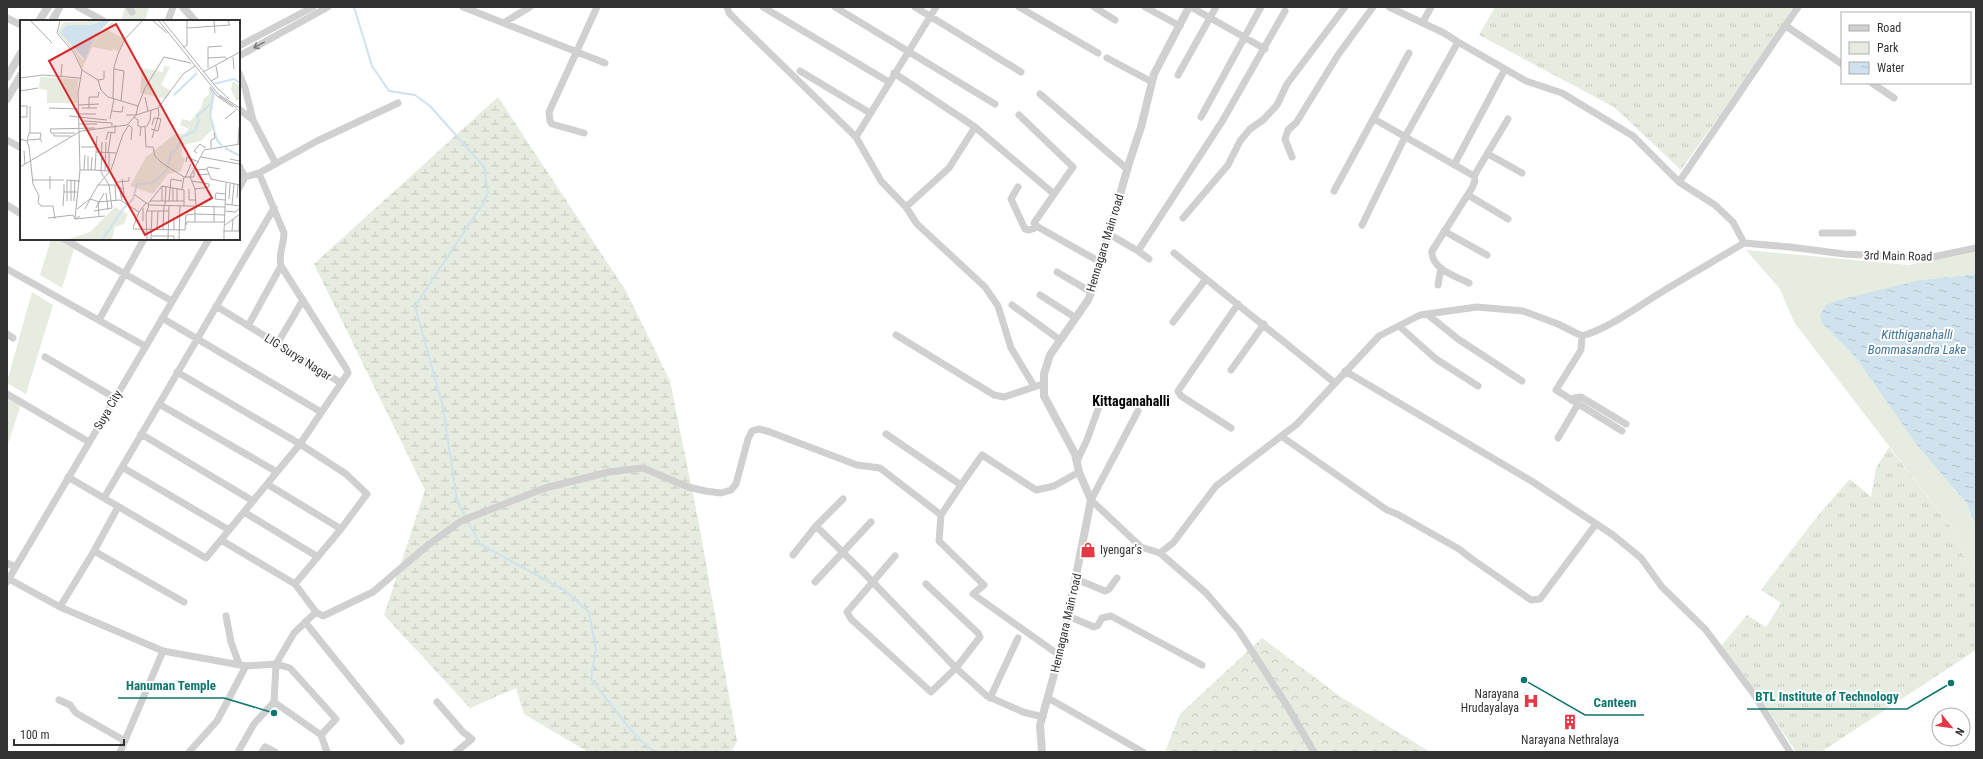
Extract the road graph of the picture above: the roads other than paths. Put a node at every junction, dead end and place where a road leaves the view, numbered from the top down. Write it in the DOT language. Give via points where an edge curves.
graph roads {
  1 [pos="48,7"];
  2 [pos="78,7"];
  3 [pos="173,7"];
  4 [pos="182,7"];
  5 [pos="328,7"];
  6 [pos="463,7"];
  7 [pos="530,7"];
  8 [pos="597,7"];
  9 [pos="727,7"];
  10 [pos="763,7"];
  11 [pos="835,7"];
  12 [pos="915,7"];
  13 [pos="936,7"];
  14 [pos="1019,7"];
  15 [pos="1094,7"];
  16 [pos="1145,7"];
  17 [pos="1190,7"];
  18 [pos="1216,7"];
  19 [pos="1261,7"];
  20 [pos="1345,7"];
  21 [pos="1373,7"];
  22 [pos="1389,7"];
  23 [pos="1431,7"];
  24 [pos="1798,7"];
  25 [pos="312,10"];
  26 [pos="1285,11"];
  27 [pos="930,16"];
  28 [pos="7,18"];
  29 [pos="1211,18"];
  30 [pos="40,20"];
  31 [pos="102,20"];
  32 [pos="168,20"];
  33 [pos="194,20"];
  34 [pos="1115,20"];
  35 [pos="505,22"];
  36 [pos="1423,22"];
  37 [pos="20,24"];
  38 [pos="1180,26"];
  39 [pos="1786,26"];
  40 [pos="277,30"];
  41 [pos="1244,37"];
  42 [pos="1458,42"];
  43 [pos="240,46"];
  44 [pos="1265,49"];
  45 [pos="576,51"];
  46 [pos="909,52"];
  47 [pos="1098,53"];
  48 [pos="1409,53"];
  49 [pos="20,55"];
  50 [pos="240,55"];
  51 [pos="1107,58"];
  52 [pos="605,63"];
  53 [pos="1841,63"];
  54 [pos="1505,69"];
  55 [pos="800,71"];
  56 [pos="1021,72"];
  57 [pos="8,73"];
  58 [pos="894,73"];
  59 [pos="1178,75"];
  60 [pos="240,76"];
  61 [pos="20,77"];
  62 [pos="889,82"];
  63 [pos="1152,82"];
  64 [pos="1873,84"];
  65 [pos="1040,94"];
  66 [pos="1894,98"];
  67 [pos="7,99"];
  68 [pos="398,103"];
  69 [pos="995,104"];
  70 [pos="240,110"];
  71 [pos="870,113"];
  72 [pos="1019,115"];
  73 [pos="1201,117"];
  74 [pos="1374,119"];
  75 [pos="253,120"];
  76 [pos="1508,120"];
  77 [pos="975,127"];
  78 [pos="584,133"];
  79 [pos="1405,137"];
  80 [pos="856,138"];
  81 [pos="7,140"];
  82 [pos="20,147"];
  83 [pos="1488,154"];
  84 [pos="1292,157"];
  85 [pos="276,164"];
  86 [pos="1454,165"];
  87 [pos="240,168"];
  88 [pos="1127,169"];
  89 [pos="258,173"];
  90 [pos="1522,173"];
  91 [pos="1474,176"];
  92 [pos="246,177"];
  93 [pos="1679,182"];
  94 [pos="240,186"];
  95 [pos="1018,187"];
  96 [pos="1334,191"];
  97 [pos="1054,194"];
  98 [pos="1468,195"];
  99 [pos="7,205"];
  100 [pos="906,207"];
  101 [pos="274,208"];
  102 [pos="20,213"];
  103 [pos="1183,218"];
  104 [pos="1508,218"];
  105 [pos="1362,225"];
  106 [pos="1038,227"];
  107 [pos="1444,231"];
  108 [pos="1822,233"];
  109 [pos="1853,233"];
  110 [pos="1109,234"];
  111 [pos="66,240"];
  112 [pos="143,240"];
  113 [pos="208,240"];
  114 [pos="1744,243"];
  115 [pos="1976,248"];
  116 [pos="1138,252"];
  117 [pos="1174,253"];
  118 [pos="1487,255"];
  119 [pos="1149,259"];
  120 [pos="1100,262"];
  121 [pos="282,266"];
  122 [pos="1441,268"];
  123 [pos="7,269"];
  124 [pos="1057,272"];
  125 [pos="125,274"];
  126 [pos="1206,279"];
  127 [pos="1469,283"];
  128 [pos="1438,285"];
  129 [pos="1092,292"];
  130 [pos="1040,295"];
  131 [pos="303,300"];
  132 [pos="172,301"];
  133 [pos="1238,304"];
  134 [pos="1012,305"];
  135 [pos="216,306"];
  136 [pos="1427,314"];
  137 [pos="162,318"];
  138 [pos="1076,318"];
  139 [pos="99,320"];
  140 [pos="1173,322"];
  141 [pos="1264,324"];
  142 [pos="248,326"];
  143 [pos="1399,326"];
  144 [pos="896,335"];
  145 [pos="1582,336"];
  146 [pos="197,338"];
  147 [pos="1060,340"];
  148 [pos="277,344"];
  149 [pos="145,346"];
  150 [pos="45,357"];
  151 [pos="1231,370"];
  152 [pos="1346,371"];
  153 [pos="177,372"];
  154 [pos="1522,382"];
  155 [pos="341,383"];
  156 [pos="1335,383"];
  157 [pos="1044,384"];
  158 [pos="1034,386"];
  159 [pos="1478,386"];
  160 [pos="7,394"];
  161 [pos="115,398"];
  162 [pos="1102,398"];
  163 [pos="1571,400"];
  164 [pos="159,404"];
  165 [pos="1578,404"];
  166 [pos="1138,411"];
  167 [pos="321,412"];
  168 [pos="1231,428"];
  169 [pos="141,434"];
  170 [pos="886,434"];
  171 [pos="1281,436"];
  172 [pos="1558,438"];
  173 [pos="89,442"];
  174 [pos="300,444"];
  175 [pos="1077,461"];
  176 [pos="122,467"];
  177 [pos="277,472"];
  178 [pos="1079,472"];
  179 [pos="68,477"];
  180 [pos="266,484"];
  181 [pos="962,485"];
  182 [pos="104,498"];
  183 [pos="843,499"];
  184 [pos="1091,500"];
  185 [pos="253,501"];
  186 [pos="118,507"];
  187 [pos="244,512"];
  188 [pos="941,515"];
  189 [pos="871,522"];
  190 [pos="1596,524"];
  191 [pos="816,526"];
  192 [pos="341,529"];
  193 [pos="229,530"];
  194 [pos="221,540"];
  195 [pos="94,551"];
  196 [pos="844,553"];
  197 [pos="1160,553"];
  198 [pos="793,555"];
  199 [pos="895,556"];
  200 [pos="318,557"];
  201 [pos="7,563"];
  202 [pos="15,568"];
  203 [pos="1117,578"];
  204 [pos="1076,579"];
  205 [pos="8,580"];
  206 [pos="815,582"];
  207 [pos="872,582"];
  208 [pos="295,584"];
  209 [pos="926,584"];
  210 [pos="184,602"];
  211 [pos="60,607"];
  212 [pos="316,612"];
  213 [pos="226,616"];
  214 [pos="1068,616"];
  215 [pos="305,622"];
  216 [pos="1018,638"];
  217 [pos="163,651"];
  218 [pos="1060,654"];
  219 [pos="276,664"];
  220 [pos="242,665"];
  221 [pos="1202,665"];
  222 [pos="956,668"];
  223 [pos="990,698"];
  224 [pos="1048,698"];
  225 [pos="59,700"];
  226 [pos="274,702"];
  227 [pos="436,702"];
  228 [pos="1043,717"];
  229 [pos="321,735"];
  230 [pos="125,741"];
  231 [pos="401,741"];
  232 [pos="326,751"];
  233 [pos="120,752"];
  234 [pos="189,752"];
  235 [pos="238,752"];
  236 [pos="262,752"];
  237 [pos="275,752"];
  238 [pos="456,752"];
  239 [pos="1042,752"];
  240 [pos="1143,752"];
  241 [pos="1314,752"];
  242 [pos="1790,752"];
  1 -- 30 [label="street"];
  2 -- 31 [label="street"];
  3 -- 32 [label="street"];
  4 -- 33 [label="street"];
  5 -- 25 [label="street"];
  6 -- 35 [label="street"];
  7 -- 35 [label="street"];
  8 -- 45 [label="street"];
  9 -- 80 [label="street" via="729,13"];
  10 -- 62 [label="street"];
  11 -- 46 [label="street"];
  12 -- 27 [label="street"];
  13 -- 27 [label="street"];
  14 -- 47 [label="street"];
  15 -- 34 [label="street"];
  16 -- 38 [label="street"];
  17 -- 29 [label="street"];
  17 -- 38 [label="street, Hennagara Main road"];
  18 -- 29 [label="street"];
  19 -- 41 [label="street"];
  20 -- 103 [label="street" via="1287,84 1277,105 1240,141 1228,165"];
  21 -- 84 [label="street" via="1330,67 1296,123 1288,130 1285,139"];
  22 -- 36 [label="street"];
  23 -- 36 [label="street"];
  24 -- 39 [label="street"];
  25 -- 40 [label="street"];
  26 -- 44 [label="street"];
  27 -- 46 [label="street"];
  27 -- 56 [label="street"];
  28 -- 37 [label="street"];
  29 -- 41 [label="street"];
  29 -- 59 [label="street"];
  35 -- 45 [label="street"];
  36 -- 42 [label="street"];
  38 -- 63 [label="street, Hennagara Main road" via="1164,52"];
  39 -- 53 [label="street"];
  39 -- 93 [label="street"];
  40 -- 43 [label="street"];
  40 -- 50 [label="street, one-way"];
  41 -- 44 [label="street"];
  41 -- 73 [label="street"];
  42 -- 54 [label="street"];
  42 -- 79 [label="street"];
  44 -- 116 [label="street" via="1223,120"];
  45 -- 52 [label="street"];
  45 -- 78 [label="street" via="549,116 552,124"];
  46 -- 58 [label="street"];
  46 -- 69 [label="street"];
  48 -- 74 [label="street"];
  49 -- 57 [label="street"];
  51 -- 63 [label="street"];
  54 -- 86 [label="street"];
  54 -- 93 [label="street" via="1526,81 1562,93 1633,136"];
  55 -- 71 [label="street"];
  57 -- 61 [label="street"];
  58 -- 62 [label="street"];
  58 -- 77 [label="street"];
  60 -- 75 [label="street"];
  61 -- 67 [label="street"];
  62 -- 71 [label="street"];
  63 -- 88 [label="street, Hennagara Main road"];
  64 -- 66 [label="street"];
  65 -- 88 [label="street"];
  68 -- 85 [label="street" via="317,140"];
  70 -- 75 [label="street"];
  71 -- 80 [label="street"];
  72 -- 97 [label="street" via="1072,164 1072,170"];
  74 -- 79 [label="street"];
  74 -- 96 [label="street"];
  75 -- 85 [label="street"];
  76 -- 83 [label="street"];
  77 -- 97 [label="street"];
  77 -- 100 [label="street" via="949,168"];
  79 -- 86 [label="street"];
  79 -- 105 [label="street"];
  80 -- 100 [label="street" via="881,181"];
  81 -- 82 [label="street"];
  83 -- 90 [label="street"];
  83 -- 91 [label="street"];
  85 -- 89 [label="street"];
  86 -- 91 [label="street"];
  87 -- 92 [label="street"];
  88 -- 110 [label="street, Hennagara Main road"];
  89 -- 92 [label="street"];
  89 -- 101 [label="street"];
  91 -- 98 [label="street" via="1475,181"];
  92 -- 94 [label="street"];
  93 -- 114 [label="street" via="1715,205 1733,222"];
  95 -- 106 [label="street" via="1011,199 1025,228 1030,230"];
  97 -- 106 [label="street" via="1034,223"];
  98 -- 104 [label="street"];
  98 -- 107 [label="street"];
  99 -- 102 [label="street"];
  100 -- 158 [label="street" via="917,224 985,287 998,306 1012,348"];
  101 -- 121 [label="street" via="284,233 279,258"];
  101 -- 135 [label="street"];
  106 -- 120 [label="street"];
  107 -- 118 [label="street"];
  107 -- 122 [label="street" via="1432,251 1434,263"];
  108 -- 109 [label="street"];
  110 -- 116 [label="street"];
  110 -- 120 [label="street, Hennagara Main road"];
  111 -- 125 [label="street"];
  112 -- 125 [label="street"];
  113 -- 132 [label="street, Suya City"];
  114 -- 115 [label="street, 3rd Main Road" via="1844,254 1928,258"];
  114 -- 145 [label="street" via="1624,317 1598,331"];
  116 -- 119 [label="street"];
  117 -- 126 [label="street"];
  120 -- 129 [label="street, Hennagara Main road"];
  121 -- 131 [label="street"];
  121 -- 142 [label="street"];
  122 -- 127 [label="street"];
  122 -- 128 [label="street"];
  123 -- 139 [label="street"];
  124 -- 129 [label="street"];
  125 -- 132 [label="street"];
  125 -- 139 [label="street"];
  126 -- 133 [label="street"];
  126 -- 140 [label="street"];
  129 -- 138 [label="street, Hennagara Main road"];
  130 -- 138 [label="street"];
  131 -- 148 [label="street"];
  131 -- 155 [label="street" via="346,368 348,373"];
  132 -- 137 [label="street, Suya City"];
  133 -- 141 [label="street"];
  133 -- 168 [label="street" via="1178,391 1181,396"];
  134 -- 147 [label="street"];
  135 -- 142 [label="street, LIG Surya Nagar"];
  135 -- 146 [label="street"];
  136 -- 143 [label="street"];
  136 -- 145 [label="street" via="1477,307 1523,311"];
  136 -- 154 [label="street" via="1458,339"];
  137 -- 146 [label="street"];
  137 -- 149 [label="street, Suya City"];
  138 -- 147 [label="street, Hennagara Main road"];
  139 -- 149 [label="street"];
  141 -- 151 [label="street"];
  141 -- 156 [label="street"];
  142 -- 148 [label="street, LIG Surya Nagar"];
  143 -- 152 [label="street" via="1379,336"];
  143 -- 159 [label="street" via="1436,358"];
  144 -- 158 [label="street" via="994,395 1004,397"];
  145 -- 163 [label="street" via="1581,350 1556,390"];
  146 -- 153 [label="street"];
  146 -- 167 [label="street"];
  147 -- 157 [label="street, Hennagara Main road" via="1050,355 1044,374"];
  148 -- 155 [label="street, LIG Surya Nagar"];
  149 -- 161 [label="street, Suya City"];
  150 -- 161 [label="street"];
  152 -- 156 [label="street"];
  152 -- 190 [label="street" via="1533,482"];
  153 -- 164 [label="street"];
  153 -- 174 [label="street"];
  155 -- 167 [label="street, LIG Surya Nagar"];
  156 -- 171 [label="street"];
  157 -- 158 [label="street"];
  157 -- 175 [label="street, Hennagara Main road" via="1044,396"];
  160 -- 173 [label="street"];
  161 -- 173 [label="street, Suya City"];
  162 -- 175 [label="street"];
  163 -- 165 [label="street"];
  163 -- 165 [label="street" via="1581,397 1624,428"];
  164 -- 169 [label="street"];
  164 -- 177 [label="street"];
  165 -- 172 [label="street"];
  166 -- 184 [label="street"];
  167 -- 174 [label="street, LIG Surya Nagar"];
  169 -- 176 [label="street"];
  169 -- 185 [label="street"];
  170 -- 181 [label="street"];
  171 -- 190 [label="street" via="1387,510 1459,549 1531,600 1540,599"];
  171 -- 197 [label="street" via="1216,486 1173,543"];
  173 -- 179 [label="street, Suya City"];
  174 -- 177 [label="street, LIG Surya Nagar"];
  174 -- 192 [label="street" via="346,474 367,494"];
  175 -- 178 [label="street, Hennagara Main road"];
  176 -- 182 [label="street"];
  176 -- 193 [label="street"];
  177 -- 180 [label="street, LIG Surya Nagar"];
  178 -- 181 [label="street" via="1054,486 1036,490 982,455"];
  178 -- 184 [label="street, Hennagara Main road"];
  179 -- 182 [label="street, LIG Surya Nagar"];
  179 -- 202 [label="street, Suya City"];
  180 -- 185 [label="street, LIG Surya Nagar"];
  180 -- 192 [label="street"];
  181 -- 188 [label="street"];
  182 -- 186 [label="street, LIG Surya Nagar"];
  183 -- 191 [label="street"];
  184 -- 197 [label="street" via="1141,547"];
  184 -- 204 [label="street, Hennagara Main road"];
  185 -- 187 [label="street, LIG Surya Nagar"];
  186 -- 194 [label="street, LIG Surya Nagar" via="206,558"];
  186 -- 195 [label="street"];
  187 -- 193 [label="street, LIG Surya Nagar"];
  187 -- 200 [label="street"];
  188 -- 212 [label="street" via="880,468 857,464 759,429 752,432 748,439 736,484 731,490 721,493 688,488 643,468 609,472 545,488 461,521 428,545 373,592 323,616"];
  188 -- 218 [label="street" via="939,542 984,586 973,594"];
  189 -- 196 [label="street"];
  190 -- 242 [label="street" via="1641,558 1662,587 1705,629 1753,693"];
  191 -- 196 [label="street"];
  191 -- 198 [label="street"];
  192 -- 200 [label="street"];
  193 -- 194 [label="street, LIG Surya Nagar"];
  194 -- 208 [label="street"];
  195 -- 210 [label="street"];
  195 -- 211 [label="street"];
  196 -- 206 [label="street"];
  196 -- 207 [label="street"];
  197 -- 241 [label="street" via="1206,593 1239,631"];
  199 -- 207 [label="street"];
  200 -- 208 [label="street"];
  201 -- 202 [label="street"];
  202 -- 205 [label="street, Suya City"];
  203 -- 204 [label="street" via="1105,591"];
  204 -- 214 [label="street, Hennagara Main road"];
  205 -- 211 [label="street"];
  207 -- 222 [label="street"];
  207 -- 222 [label="street" via="847,612 851,619 931,692"];
  208 -- 212 [label="street"];
  209 -- 222 [label="street" via="980,637"];
  211 -- 217 [label="street"];
  212 -- 215 [label="street"];
  213 -- 220 [label="street" via="231,642"];
  214 -- 218 [label="street, Hennagara Main road"];
  214 -- 221 [label="street" via="1094,627 1102,618 1111,616"];
  215 -- 219 [label="street" via="294,633"];
  215 -- 231 [label="street"];
  216 -- 223 [label="street"];
  217 -- 220 [label="street"];
  217 -- 230 [label="street"];
  218 -- 224 [label="street, Hennagara Main road"];
  219 -- 220 [label="street"];
  219 -- 226 [label="street"];
  219 -- 229 [label="street" via="290,668 336,719"];
  220 -- 234 [label="street" via="217,721"];
  222 -- 223 [label="street"];
  223 -- 228 [label="street" via="1023,712"];
  224 -- 228 [label="street, Hennagara Main road"];
  224 -- 240 [label="street"];
  225 -- 230 [label="street" via="70,705 76,713"];
  226 -- 229 [label="street"];
  226 -- 235 [label="street" via="254,724"];
  227 -- 238 [label="street" via="472,739"];
  228 -- 239 [label="street, Hennagara Main road" via="1040,725"];
  229 -- 232 [label="street"];
  230 -- 233 [label="street"];
  236 -- 237 [label="street" via="265,747"];
}
